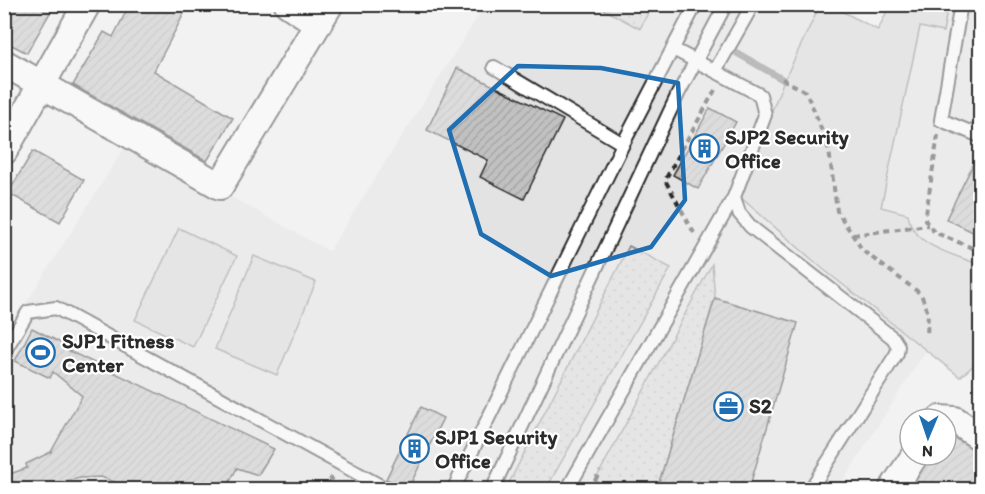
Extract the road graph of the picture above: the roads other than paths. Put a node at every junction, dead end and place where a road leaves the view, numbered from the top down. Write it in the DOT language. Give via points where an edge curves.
graph roads {
  1 [pos="87,4"];
  2 [pos="288,4"];
  3 [pos="696,4"];
  4 [pos="726,4"];
  5 [pos="753,4"];
  6 [pos="962,4"];
  7 [pos="323,14"];
  8 [pos="673,49"];
  9 [pos="695,62"];
  10 [pos="4,63"];
  11 [pos="494,67"];
  12 [pos="715,71"];
  13 [pos="41,86"];
  14 [pos="981,136"];
  15 [pos="623,144"];
  16 [pos="4,151"];
  17 [pos="734,197"];
  18 [pos="4,352"];
  19 [pos="958,422"];
  20 [pos="981,437"];
  21 [pos="907,467"];
  22 [pos="388,489"];
  23 [pos="453,489"];
  24 [pos="492,489"];
  25 [pos="567,489"];
  26 [pos="810,489"];
  27 [pos="892,489"];
  1 -- 13 [label="street"];
  2 -- 7 [label="street"];
  3 -- 8 [label="lane"];
  4 -- 9 [label="lane"];
  5 -- 12 [label="lane"];
  6 -- 14 [label="lane" via="941,120"];
  7 -- 13 [label="street" via="220,186"];
  8 -- 9 [label="lane"];
  8 -- 15 [label="lane"];
  9 -- 12 [label="lane"];
  9 -- 24 [label="lane"];
  10 -- 13 [label="street"];
  11 -- 15 [label="lane"];
  12 -- 17 [label="lane" via="760,95 764,104 765,115"];
  13 -- 16 [label="street"];
  15 -- 23 [label="lane"];
  17 -- 25 [label="lane"];
  17 -- 26 [label="lane" via="739,213 751,227 893,338 898,346"];
  18 -- 22 [label="lane" via="28,312 56,308"];
  19 -- 20 [label="street"];
  21 -- 27 [label="street"];
}
